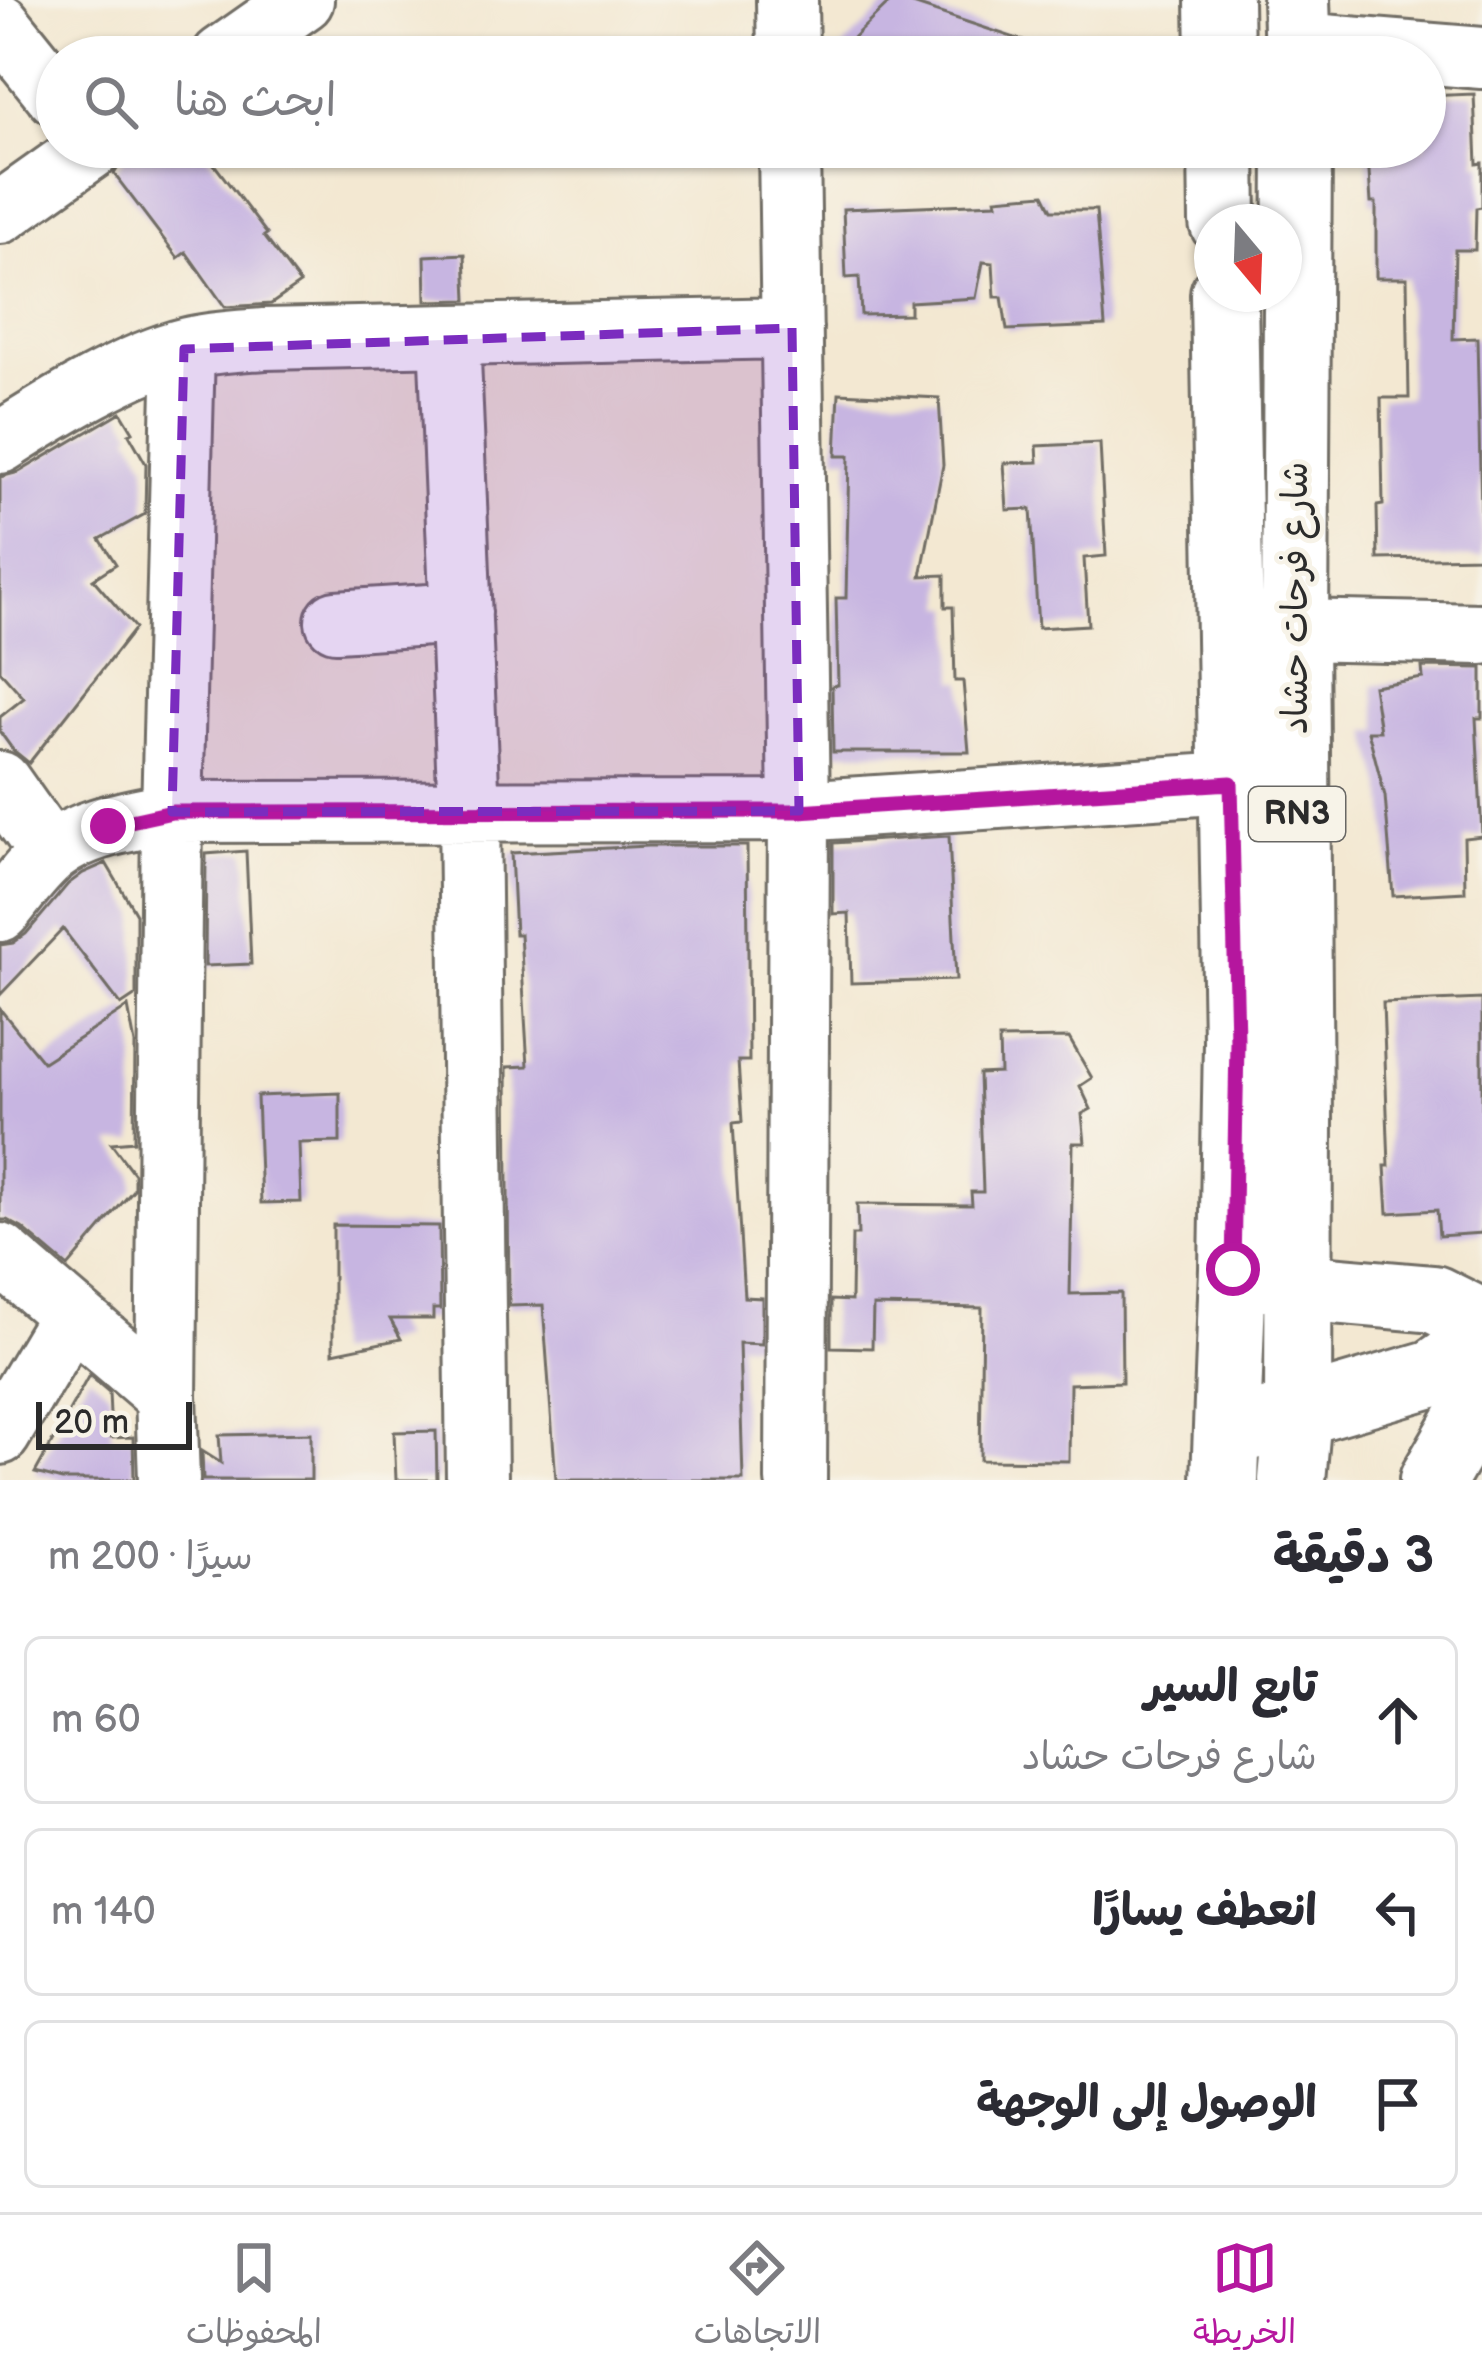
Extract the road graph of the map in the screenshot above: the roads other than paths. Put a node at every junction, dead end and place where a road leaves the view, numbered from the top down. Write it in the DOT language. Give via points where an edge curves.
graph roads {
  1 [pos="303,0"];
  2 [pos="787,0"];
  3 [pos="1220,0"];
  4 [pos="0,24"];
  5 [pos="252,36"];
  6 [pos="788,36"];
  7 [pos="1220,36"];
  8 [pos="1446,53"];
  9 [pos="1482,58"];
  10 [pos="36,69"];
  11 [pos="64,168"];
  12 [pos="789,168"];
  13 [pos="1222,168"];
  14 [pos="1298,168"];
  15 [pos="1223,204"];
  16 [pos="0,213"];
  17 [pos="1224,312"];
  18 [pos="792,328"];
  19 [pos="449,335"];
  20 [pos="184,349"];
  21 [pos="10,417"];
  22 [pos="460,614"];
  23 [pos="336,621"];
  24 [pos="1295,630"];
  25 [pos="1482,634"];
  26 [pos="0,782"];
  27 [pos="1231,783"];
  28 [pos="469,811"];
  29 [pos="799,811"];
  30 [pos="172,812"];
  31 [pos="50,853"];
  32 [pos="0,911"];
  33 [pos="0,1254"];
  34 [pos="1233,1269"];
  35 [pos="1298,1285"];
  36 [pos="71,1315"];
  37 [pos="1482,1323"];
  38 [pos="1482,1340"];
  39 [pos="1482,1395"];
  40 [pos="166,1396"];
  41 [pos="1298,1414"];
  42 [pos="0,1434"];
  43 [pos="1227,1456"];
  44 [pos="169,1480"];
  45 [pos="477,1480"];
  46 [pos="796,1480"];
  47 [pos="1292,1480"];
  48 [pos="1432,1480"];
  1 -- 5 [label="street"];
  2 -- 6 [label="street"];
  3 -- 7 [label="main road"];
  4 -- 10 [label="street"];
  8 -- 9 [label="street"];
  11 -- 16 [label="street"];
  12 -- 18 [label="street"];
  13 -- 15 [label="main road"];
  14 -- 24 [label="main road, شارع فرحات حشاد / RN3"];
  17 -- 27 [label="main road, شارع فرحات حشاد / RN3"];
  18 -- 19 [label="street"];
  18 -- 29 [label="street"];
  19 -- 20 [label="street"];
  19 -- 22 [label="street"];
  20 -- 21 [label="street"];
  20 -- 30 [label="street"];
  22 -- 23 [label="street"];
  22 -- 28 [label="street"];
  24 -- 25 [label="street"];
  24 -- 35 [label="main road, شارع فرحات حشاد / RN3"];
  26 -- 31 [label="street"];
  27 -- 29 [label="street"];
  27 -- 34 [label="main road, شارع فرحات حشاد / RN3"];
  28 -- 29 [label="street"];
  28 -- 30 [label="street"];
  28 -- 45 [label="street"];
  29 -- 46 [label="street"];
  30 -- 31 [label="street" via="84,834"];
  30 -- 40 [label="street"];
  31 -- 32 [label="street"];
  33 -- 36 [label="street"];
  34 -- 35 [label="main road"];
  34 -- 43 [label="main road, شارع فرحات حشاد / RN3"];
  35 -- 37 [label="main road" via="1434,1299"];
  35 -- 41 [label="main road, شارع فرحات حشاد / RN3"];
  36 -- 40 [label="street"];
  36 -- 42 [label="street"];
  38 -- 41 [label="main road" via="1434,1373"];
  39 -- 48 [label="main road"];
  40 -- 44 [label="street"];
  41 -- 43 [label="main road"];
  41 -- 47 [label="main road, شارع فرحات حشاد / RN3"];
}
